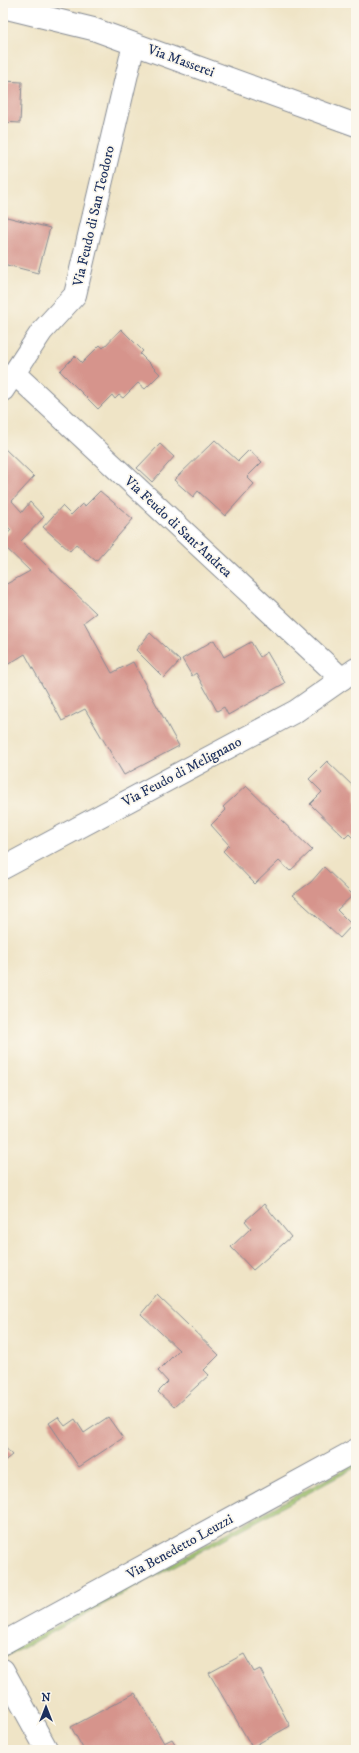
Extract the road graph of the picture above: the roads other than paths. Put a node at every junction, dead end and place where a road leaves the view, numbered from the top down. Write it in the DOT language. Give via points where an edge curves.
graph roads {
  1 [pos="3,7"];
  2 [pos="134,44"];
  3 [pos="356,125"];
  4 [pos="9,382"];
  5 [pos="349,674"];
  6 [pos="3,868"];
  7 [pos="356,1450"];
  8 [pos="3,1643"];
  9 [pos="3,1670"];
  10 [pos="47,1750"];
  1 -- 2 [label="street, Via Masserei" via="92,29"];
  2 -- 3 [label="street, Via Masserei"];
  2 -- 4 [label="street, Via Feudo di San Teodoro" via="76,295 42,331"];
  4 -- 5 [label="street, Via Feudo di Sant'Andrea"];
  5 -- 6 [label="street, Via Feudo di Melignano" via="296,712"];
  7 -- 8 [label="street, Via Benedetto Leuzzi"];
  9 -- 10 [label="street"];
}
